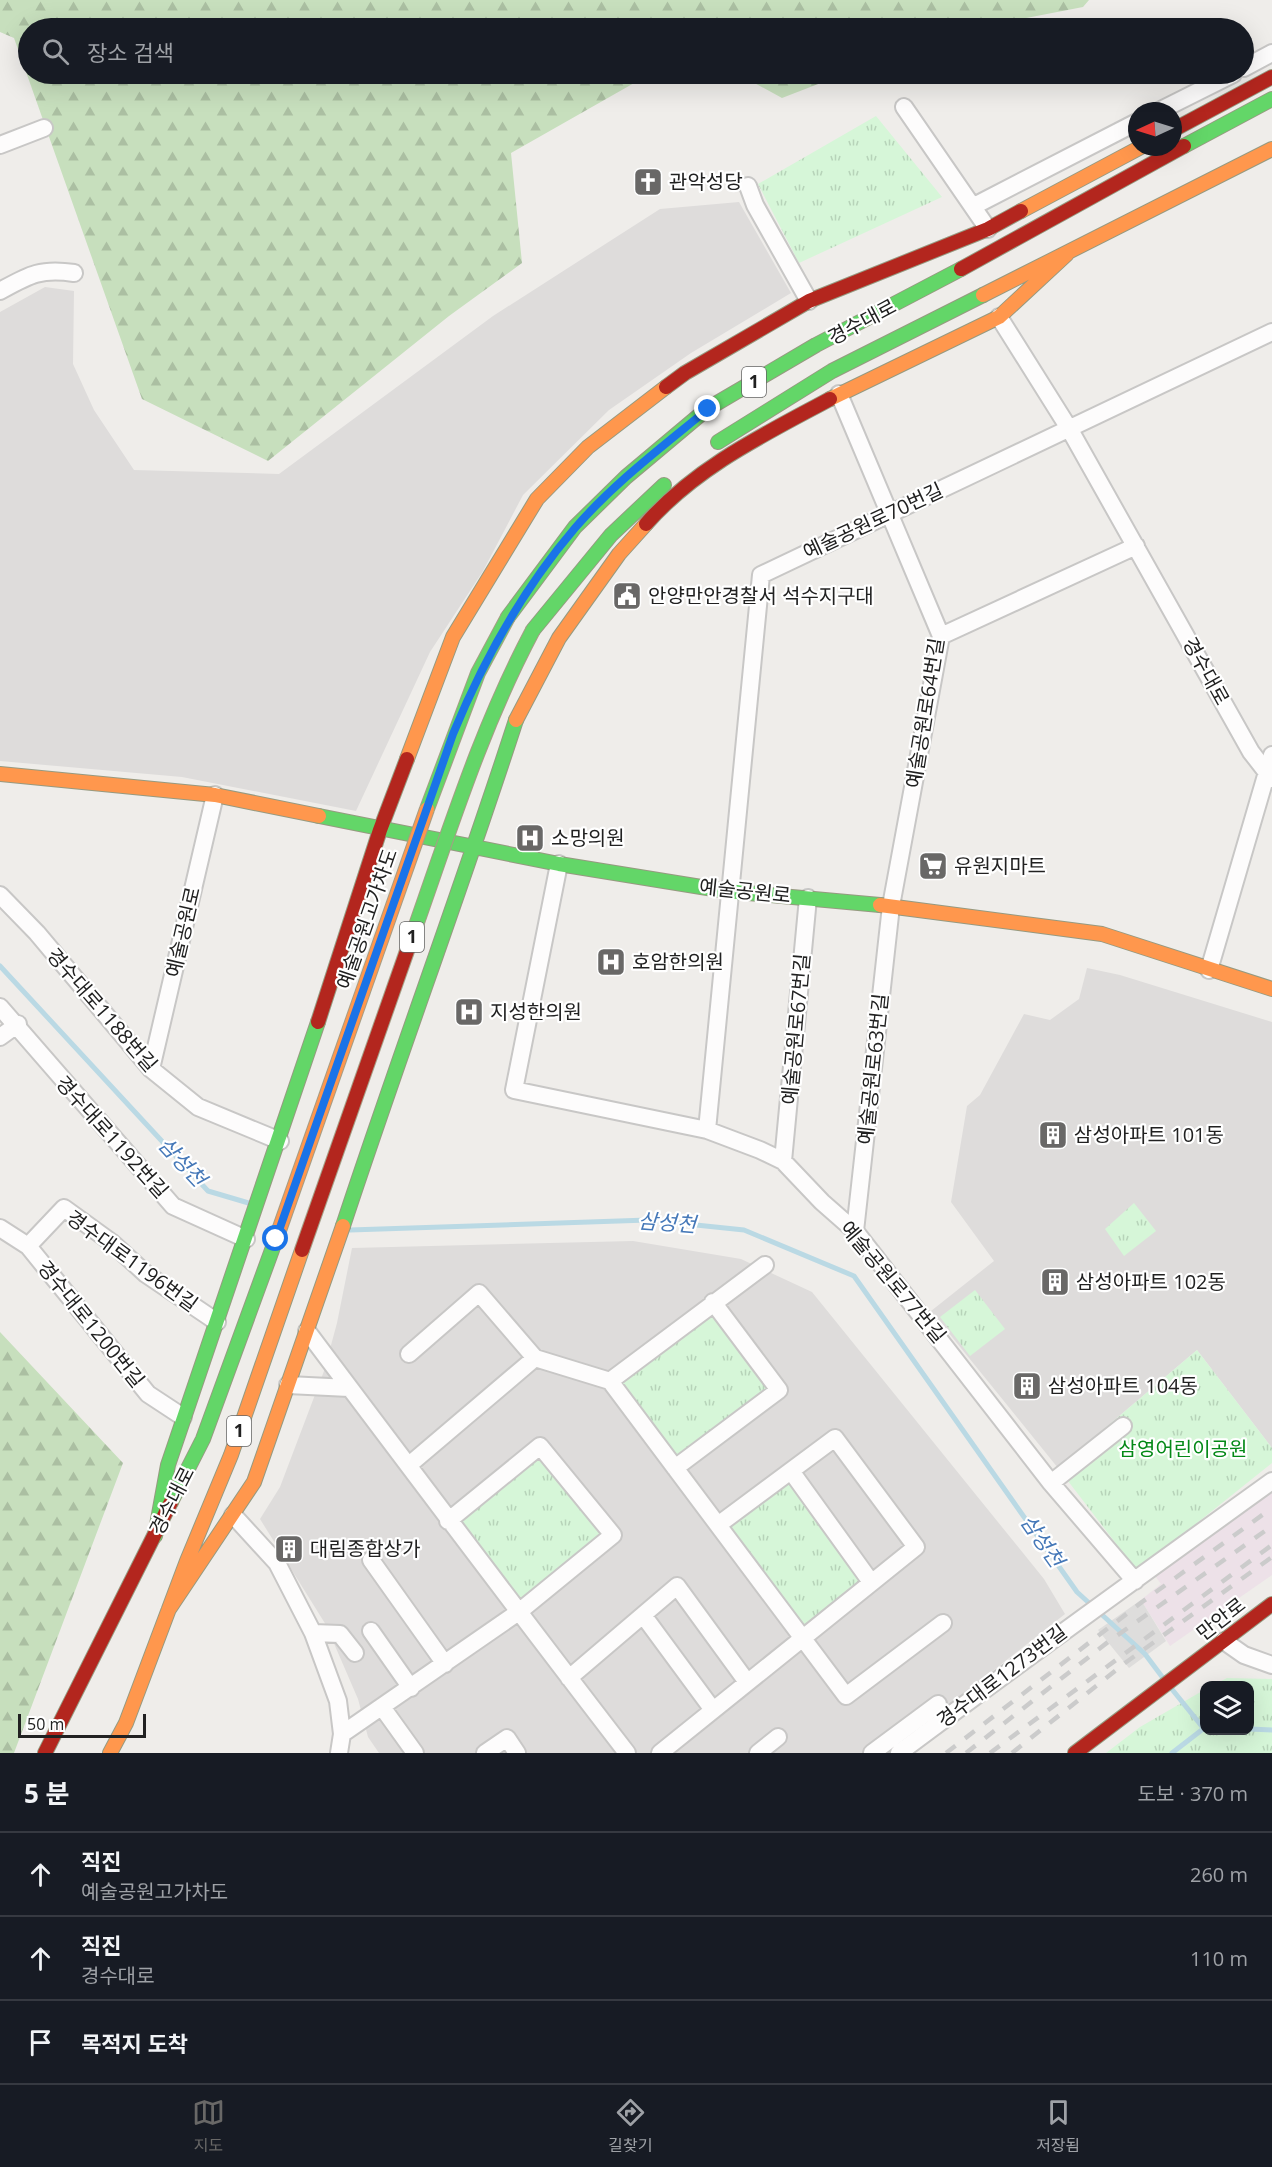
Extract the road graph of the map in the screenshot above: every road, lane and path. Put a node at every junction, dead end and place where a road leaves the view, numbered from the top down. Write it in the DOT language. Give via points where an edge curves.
graph roads {
  1 [pos="1272,53"];
  2 [pos="1254,63"];
  3 [pos="1272,77"];
  4 [pos="1213,84"];
  5 [pos="1272,99"];
  6 [pos="1177,102"];
  7 [pos="903,107"];
  8 [pos="1182,125"];
  9 [pos="1128,127"];
  10 [pos="44,128"];
  11 [pos="0,145"];
  12 [pos="1272,149"];
  13 [pos="1128,154"];
  14 [pos="748,186"];
  15 [pos="974,206"];
  16 [pos="1054,217"];
  17 [pos="993,226"];
  18 [pos="1067,254"];
  19 [pos="74,273"];
  20 [pos="0,291"];
  21 [pos="809,301"];
  22 [pos="999,317"];
  23 [pos="1272,332"];
  24 [pos="839,394"];
  25 [pos="1070,430"];
  26 [pos="703,454"];
  27 [pos="685,468"];
  28 [pos="888,512"];
  29 [pos="1136,546"];
  30 [pos="508,617"];
  31 [pos="941,636"];
  32 [pos="1272,755"];
  33 [pos="0,774"];
  34 [pos="1269,777"];
  35 [pos="215,795"];
  36 [pos="380,830"];
  37 [pos="475,848"];
  38 [pos="559,864"];
  39 [pos="730,891"];
  40 [pos="0,895"];
  41 [pos="808,898"];
  42 [pos="891,906"];
  43 [pos="1209,970"];
  44 [pos="1272,988"];
  45 [pos="0,1006"];
  46 [pos="18,1024"];
  47 [pos="0,1037"];
  48 [pos="151,1069"];
  49 [pos="707,1130"];
  50 [pos="280,1141"];
  51 [pos="783,1161"];
  52 [pos="0,1228"];
  53 [pos="855,1232"];
  54 [pos="247,1235"];
  55 [pos="276,1239"];
  56 [pos="28,1245"];
  57 [pos="765,1264"];
  58 [pos="713,1302"];
  59 [pos="217,1323"];
  60 [pos="307,1331"];
  61 [pos="409,1354"];
  62 [pos="535,1358"];
  63 [pos="610,1381"];
  64 [pos="288,1385"];
  65 [pos="350,1388"];
  66 [pos="183,1417"];
  67 [pos="1123,1426"];
  68 [pos="409,1465"];
  69 [pos="675,1468"];
  70 [pos="791,1471"];
  71 [pos="1272,1481"];
  72 [pos="1051,1483"];
  73 [pos="233,1515"];
  74 [pos="448,1521"];
  75 [pos="718,1525"];
  76 [pos="154,1536"];
  77 [pos="371,1560"];
  78 [pos="871,1582"];
  79 [pos="1132,1584"];
  80 [pos="1272,1604"];
  81 [pos="169,1609"];
  82 [pos="520,1611"];
  83 [pos="643,1615"];
  84 [pos="944,1623"];
  85 [pos="371,1631"];
  86 [pos="313,1633"];
  87 [pos="802,1638"];
  88 [pos="1224,1641"];
  89 [pos="355,1653"];
  90 [pos="445,1664"];
  91 [pos="1272,1665"];
  92 [pos="569,1678"];
  93 [pos="747,1682"];
  94 [pos="411,1688"];
  95 [pos="938,1704"];
  96 [pos="382,1707"];
  97 [pos="713,1710"];
  98 [pos="342,1734"];
  99 [pos="778,1737"];
  100 [pos="45,1753"];
  101 [pos="110,1753"];
  102 [pos="339,1753"];
  103 [pos="415,1753"];
  104 [pos="485,1753"];
  105 [pos="517,1753"];
  106 [pos="627,1753"];
  107 [pos="660,1753"];
  108 [pos="758,1753"];
  109 [pos="872,1753"];
  110 [pos="899,1753"];
  111 [pos="1075,1753"];
  1 -- 2 [label="street"];
  3 -- 8 [label="main road"];
  4 -- 6 [label="street"];
  5 -- 16 [label="main road, 경수대로 / 1"];
  7 -- 15 [label="street"];
  9 -- 15 [label="street"];
  10 -- 11 [label="street"];
  12 -- 18 [label="main road, 경수대로 / 1"];
  13 -- 17 [label="main road"];
  14 -- 21 [label="street"];
  15 -- 17 [label="street"];
  16 -- 17 [label="main road"];
  16 -- 30 [label="main road, 경수대로 / 1" via="816,345 708,409 626,477 575,527"];
  17 -- 21 [label="main road"];
  18 -- 22 [label="main road"];
  18 -- 26 [label="main road, 경수대로 / 1" via="832,372"];
  19 -- 20 [label="street" via="37,271"];
  21 -- 36 [label="main road" via="684,373 588,447 537,499 453,637"];
  22 -- 24 [label="main road"];
  22 -- 25 [label="street, 경수대로"];
  23 -- 25 [label="street, 예술공원로70번길"];
  24 -- 28 [label="street, 예술공원로64번길"];
  24 -- 37 [label="main road" via="727,455 660,508 620,554 559,638 520,709"];
  25 -- 28 [label="street, 예술공원로70번길"];
  25 -- 29 [label="street, 경수대로"];
  27 -- 81 [label="main road, 경수대로 / 1, bridge" via="632,512 585,563 533,630 503,687 231,1455"];
  28 -- 31 [label="street, 예술공원로64번길"];
  28 -- 39 [label="street, 예술공원로70번길" via="761,575"];
  29 -- 31 [label="street"];
  29 -- 34 [label="street, 경수대로" via="1251,752"];
  30 -- 55 [label="main road, 예술공원고가차도 / 1, bridge" via="478,673 453,734"];
  31 -- 42 [label="street, 예술공원로64번길"];
  32 -- 34 [label="street"];
  33 -- 35 [label="main road, 예술공원로"];
  34 -- 43 [label="street"];
  35 -- 36 [label="main road, 예술공원로"];
  35 -- 48 [label="street, 예술공원로"];
  36 -- 37 [label="main road, 예술공원로"];
  36 -- 50 [label="main road"];
  37 -- 38 [label="main road, 예술공원로"];
  37 -- 60 [label="main road" via="396,1065"];
  38 -- 39 [label="main road, 예술공원로"];
  38 -- 49 [label="street, 예술공원로77번길" via="514,1090"];
  39 -- 41 [label="main road, 예술공원로"];
  39 -- 49 [label="street"];
  40 -- 48 [label="street, 경수대로1188번길" via="37,933"];
  41 -- 42 [label="main road, 예술공원로"];
  41 -- 51 [label="street, 예술공원로67번길"];
  42 -- 43 [label="main road, 예술공원로" via="1102,934"];
  42 -- 53 [label="street, 예술공원로63번길"];
  43 -- 44 [label="main road, 예술공원로"];
  45 -- 46 [label="street, 경수대로1192번길"];
  46 -- 47 [label="street"];
  46 -- 54 [label="street, 경수대로1192번길" via="47,1064 173,1206"];
  48 -- 50 [label="street, 경수대로1188번길" via="198,1107"];
  49 -- 51 [label="street, 예술공원로77번길"];
  50 -- 54 [label="main road"];
  51 -- 53 [label="street, 예술공원로77번길"];
  52 -- 56 [label="street, 경수대로1200번길"];
  53 -- 72 [label="street, 예술공원로77번길"];
  54 -- 59 [label="main road"];
  55 -- 76 [label="main road, 경수대로 / 1" via="203,1439"];
  56 -- 59 [label="street, 경수대로1196번길" via="64,1208 146,1274"];
  56 -- 66 [label="street, 경수대로1200번길" via="148,1394"];
  57 -- 58 [label="street"];
  58 -- 63 [label="street"];
  58 -- 69 [label="street" via="778,1389"];
  59 -- 66 [label="main road"];
  60 -- 64 [label="main road"];
  60 -- 65 [label="street"];
  61 -- 62 [label="street" via="479,1293"];
  62 -- 63 [label="street"];
  62 -- 68 [label="street"];
  63 -- 69 [label="street"];
  64 -- 65 [label="street"];
  64 -- 73 [label="main road" via="254,1482"];
  65 -- 68 [label="street"];
  66 -- 76 [label="main road" via="168,1465"];
  67 -- 72 [label="street"];
  68 -- 74 [label="street"];
  69 -- 75 [label="street"];
  70 -- 75 [label="street"];
  70 -- 78 [label="street"];
  70 -- 78 [label="street" via="835,1438 916,1547"];
  71 -- 79 [label="street"];
  72 -- 79 [label="street, 예술공원로77번길"];
  73 -- 81 [label="main road"];
  73 -- 86 [label="street" via="277,1563"];
  74 -- 82 [label="street"];
  74 -- 82 [label="street" via="540,1446 613,1535"];
  75 -- 87 [label="street"];
  76 -- 100 [label="main road, 경수대로 / 1"];
  77 -- 90 [label="street"];
  78 -- 87 [label="street"];
  79 -- 110 [label="street, 경수대로1273번길" via="1076,1620"];
  80 -- 88 [label="main road, 만안로"];
  81 -- 101 [label="main road, 경수대로 / 1" via="126,1723"];
  82 -- 90 [label="street"];
  82 -- 92 [label="street"];
  83 -- 92 [label="street"];
  83 -- 93 [label="street" via="677,1586"];
  83 -- 97 [label="street"];
  84 -- 87 [label="street" via="846,1696"];
  85 -- 94 [label="street"];
  86 -- 89 [label="street" via="340,1634"];
  86 -- 98 [label="street" via="338,1701"];
  87 -- 93 [label="street"];
  88 -- 91 [label="street" via="1244,1655"];
  88 -- 111 [label="main road, 만안로"];
  90 -- 94 [label="street"];
  92 -- 106 [label="street"];
  93 -- 97 [label="street"];
  94 -- 96 [label="street"];
  95 -- 109 [label="street"];
  96 -- 98 [label="street"];
  96 -- 103 [label="street"];
  97 -- 107 [label="street"];
  98 -- 102 [label="street"];
  99 -- 108 [label="street"];
  104 -- 105 [label="street" via="507,1738"];
}
